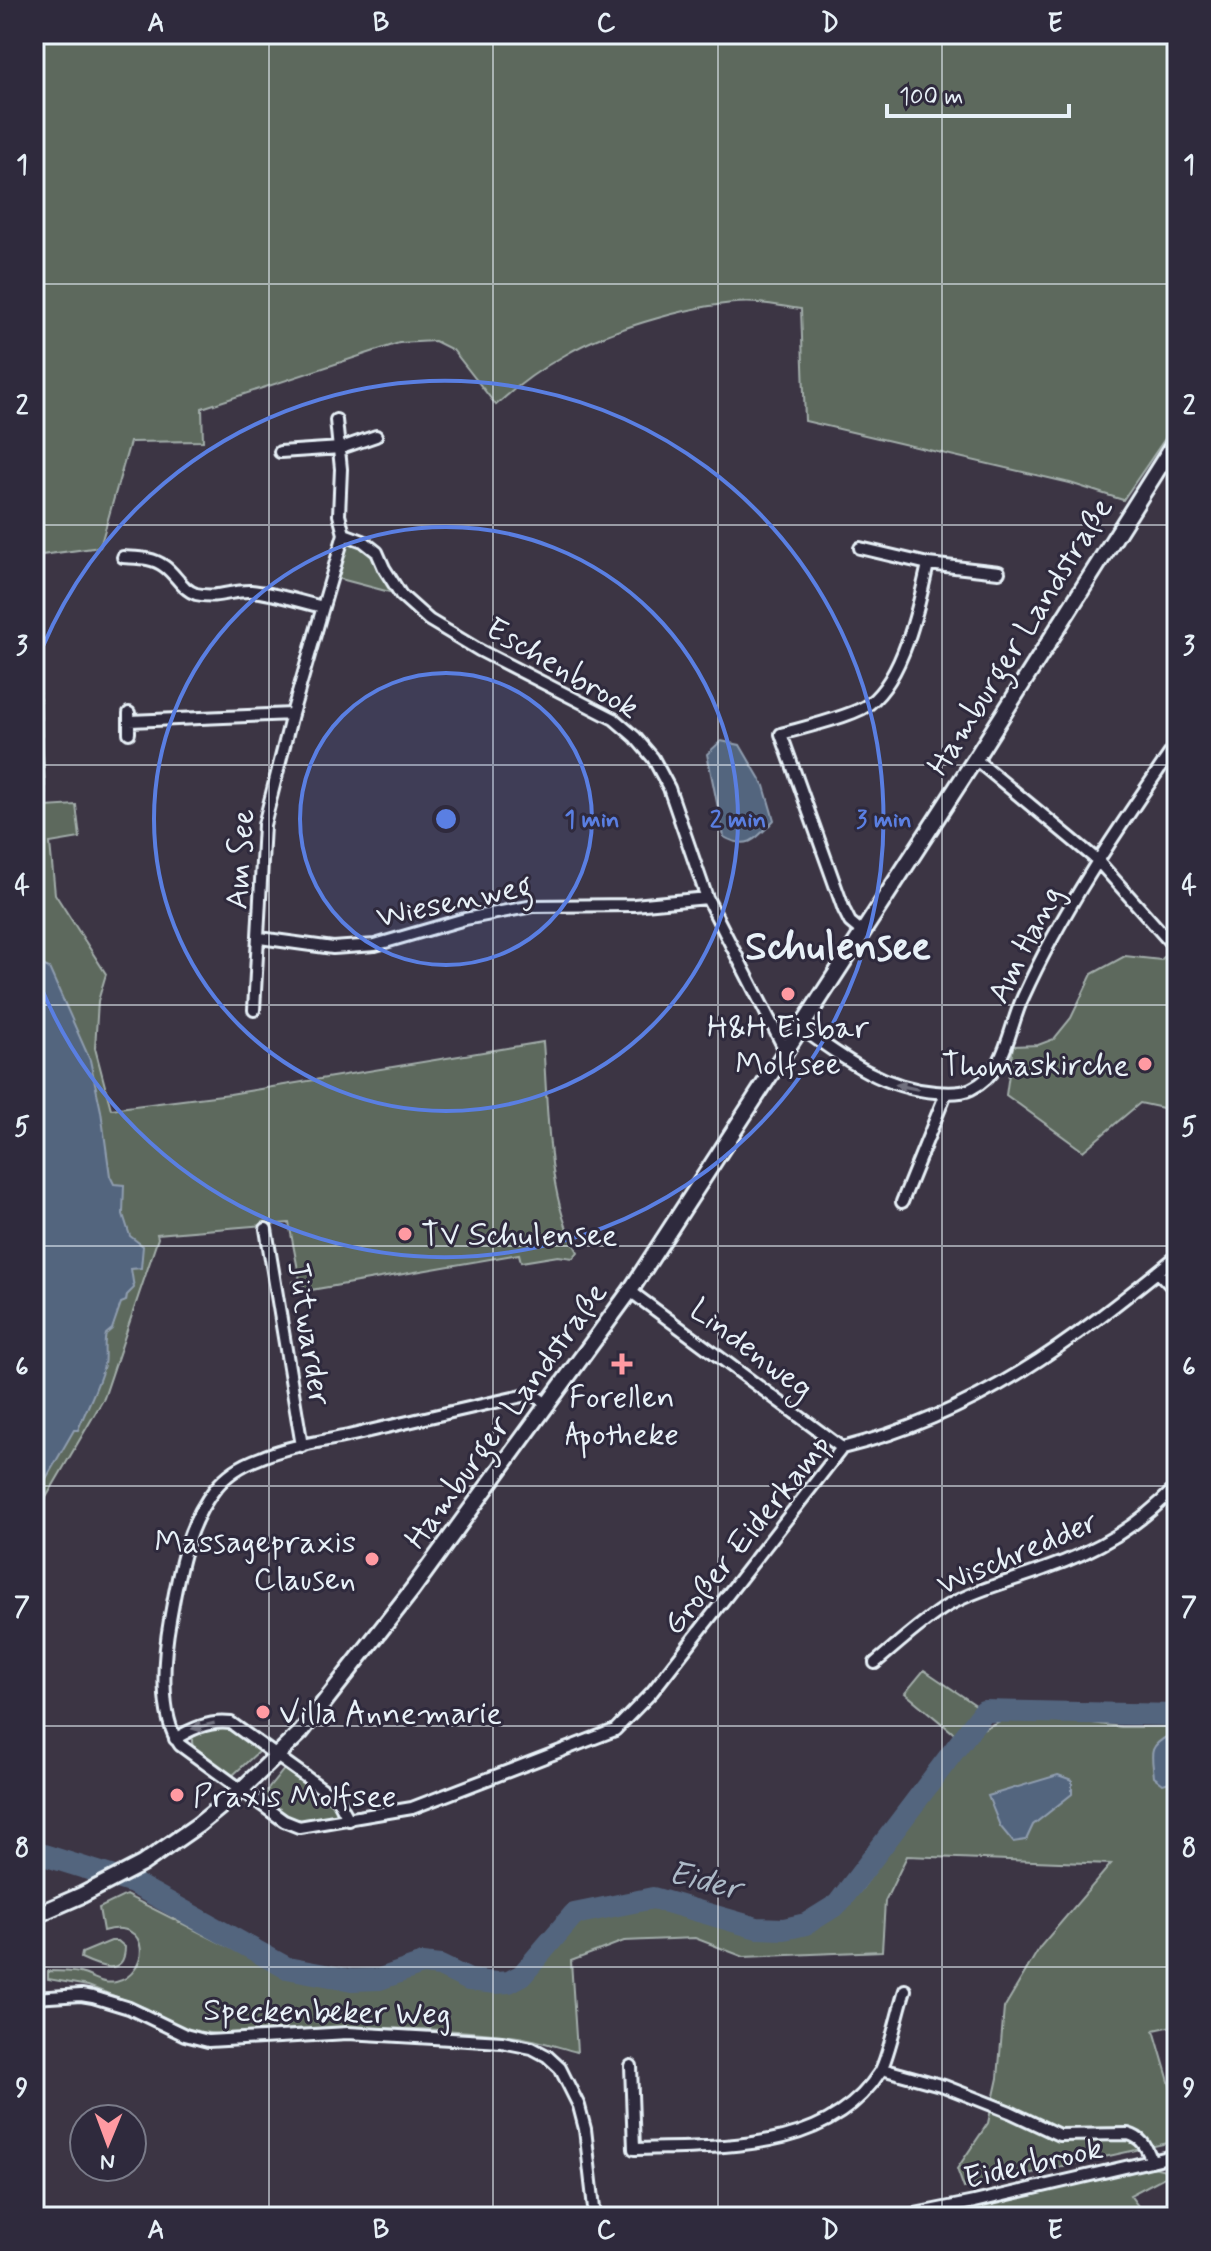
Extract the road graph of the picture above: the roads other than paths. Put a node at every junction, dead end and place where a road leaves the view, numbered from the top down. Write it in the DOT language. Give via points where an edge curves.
graph roads {
  1 [pos="336,420"];
  2 [pos="376,436"];
  3 [pos="1177,439"];
  4 [pos="341,448"];
  5 [pos="280,452"];
  6 [pos="344,534"];
  7 [pos="860,548"];
  8 [pos="123,557"];
  9 [pos="928,564"];
  10 [pos="999,572"];
  11 [pos="323,607"];
  12 [pos="292,714"];
  13 [pos="129,733"];
  14 [pos="1177,743"];
  15 [pos="975,759"];
  16 [pos="1097,860"];
  17 [pos="707,898"];
  18 [pos="862,932"];
  19 [pos="260,938"];
  20 [pos="1177,950"];
  21 [pos="254,1010"];
  22 [pos="801,1028"];
  23 [pos="786,1052"];
  24 [pos="946,1093"];
  25 [pos="902,1202"];
  26 [pos="266,1229"];
  27 [pos="1177,1256"];
  28 [pos="1158,1272"];
  29 [pos="630,1291"];
  30 [pos="1177,1292"];
  31 [pos="547,1404"];
  32 [pos="302,1446"];
  33 [pos="842,1448"];
  34 [pos="1177,1486"];
  35 [pos="875,1663"];
  36 [pos="175,1739"];
  37 [pos="279,1756"];
  38 [pos="241,1790"];
  39 [pos="349,1820"];
  40 [pos="34,1916"];
  41 [pos="905,1990"];
  42 [pos="34,1998"];
  43 [pos="631,2066"];
  44 [pos="882,2069"];
  45 [pos="1177,2156"];
  46 [pos="1152,2161"];
  47 [pos="595,2217"];
  48 [pos="900,2217"];
  1 -- 4 [label="street"];
  2 -- 4 [label="street"];
  3 -- 15 [label="main road, Hamburger Landstraße"];
  4 -- 5 [label="street"];
  4 -- 6 [label="street" via="339,515"];
  6 -- 11 [label="street, Am See"];
  6 -- 17 [label="street, Eschenbrook" via="377,552 401,595 429,620 614,719 635,737 669,788"];
  7 -- 9 [label="street"];
  8 -- 11 [label="street" via="157,561 197,594 254,591"];
  9 -- 10 [label="street"];
  9 -- 18 [label="street" via="910,633 881,691 867,706 781,734 844,910"];
  11 -- 12 [label="street, Am See"];
  12 -- 13 [label="street" via="130,717"];
  12 -- 19 [label="street, Am See" via="264,825"];
  14 -- 16 [label="street, Am Hang"];
  15 -- 16 [label="street"];
  15 -- 18 [label="main road, Hamburger Landstraße"];
  16 -- 20 [label="street"];
  16 -- 24 [label="street, Am Hang" via="1038,962 993,1072 971,1089"];
  17 -- 19 [label="street, Wiesenweg" via="533,906 375,945 333,948"];
  17 -- 23 [label="street, Eschenbrook"];
  18 -- 22 [label="main road, Hamburger Landstraße"];
  19 -- 21 [label="street, Am See"];
  22 -- 23 [label="main road, Hamburger Landstraße"];
  24 -- 22 [label="street, Am Hang, one-way" via="889,1084"];
  23 -- 29 [label="main road, Hamburger Landstraße"];
  24 -- 25 [label="street"];
  26 -- 32 [label="street, Jütwarder"];
  27 -- 28 [label="street, Großer Eiderkamp"];
  28 -- 30 [label="street"];
  28 -- 33 [label="street, Großer Eiderkamp" via="1019,1375 945,1414"];
  29 -- 31 [label="main road, Hamburger Landstraße"];
  29 -- 33 [label="street, Lindenweg"];
  31 -- 32 [label="street" via="527,1395"];
  31 -- 37 [label="main road, Hamburger Landstraße" via="412,1590"];
  32 -- 36 [label="street" via="238,1469 216,1487 199,1514 179,1572 168,1635 165,1681"];
  33 -- 39 [label="street, Großer Eiderkamp" via="652,1692 615,1730 412,1808"];
  34 -- 35 [label="street, Wischredder" via="1122,1534 1087,1553 947,1607"];
  37 -- 36 [label="street, one-way" via="231,1723 191,1728"];
  36 -- 38 [label="street, Großer Eiderkamp"];
  37 -- 38 [label="main road, Hamburger Landstraße"];
  37 -- 39 [label="street" via="338,1800"];
  38 -- 39 [label="street, Großer Eiderkamp" via="290,1825"];
  38 -- 40 [label="main road, Hamburger Landstraße" via="142,1864"];
  41 -- 44 [label="street"];
  42 -- 47 [label="street, Speckenbeker Weg" via="93,1997 208,2041 348,2033 532,2048 560,2068 579,2106"];
  43 -- 44 [label="street" via="634,2149 746,2145 784,2137 818,2126 855,2103"];
  44 -- 46 [label="street" via="944,2086 1059,2135 1137,2137"];
  45 -- 46 [label="street, Eiderbrook"];
  46 -- 48 [label="street, Eiderbrook"];
}
